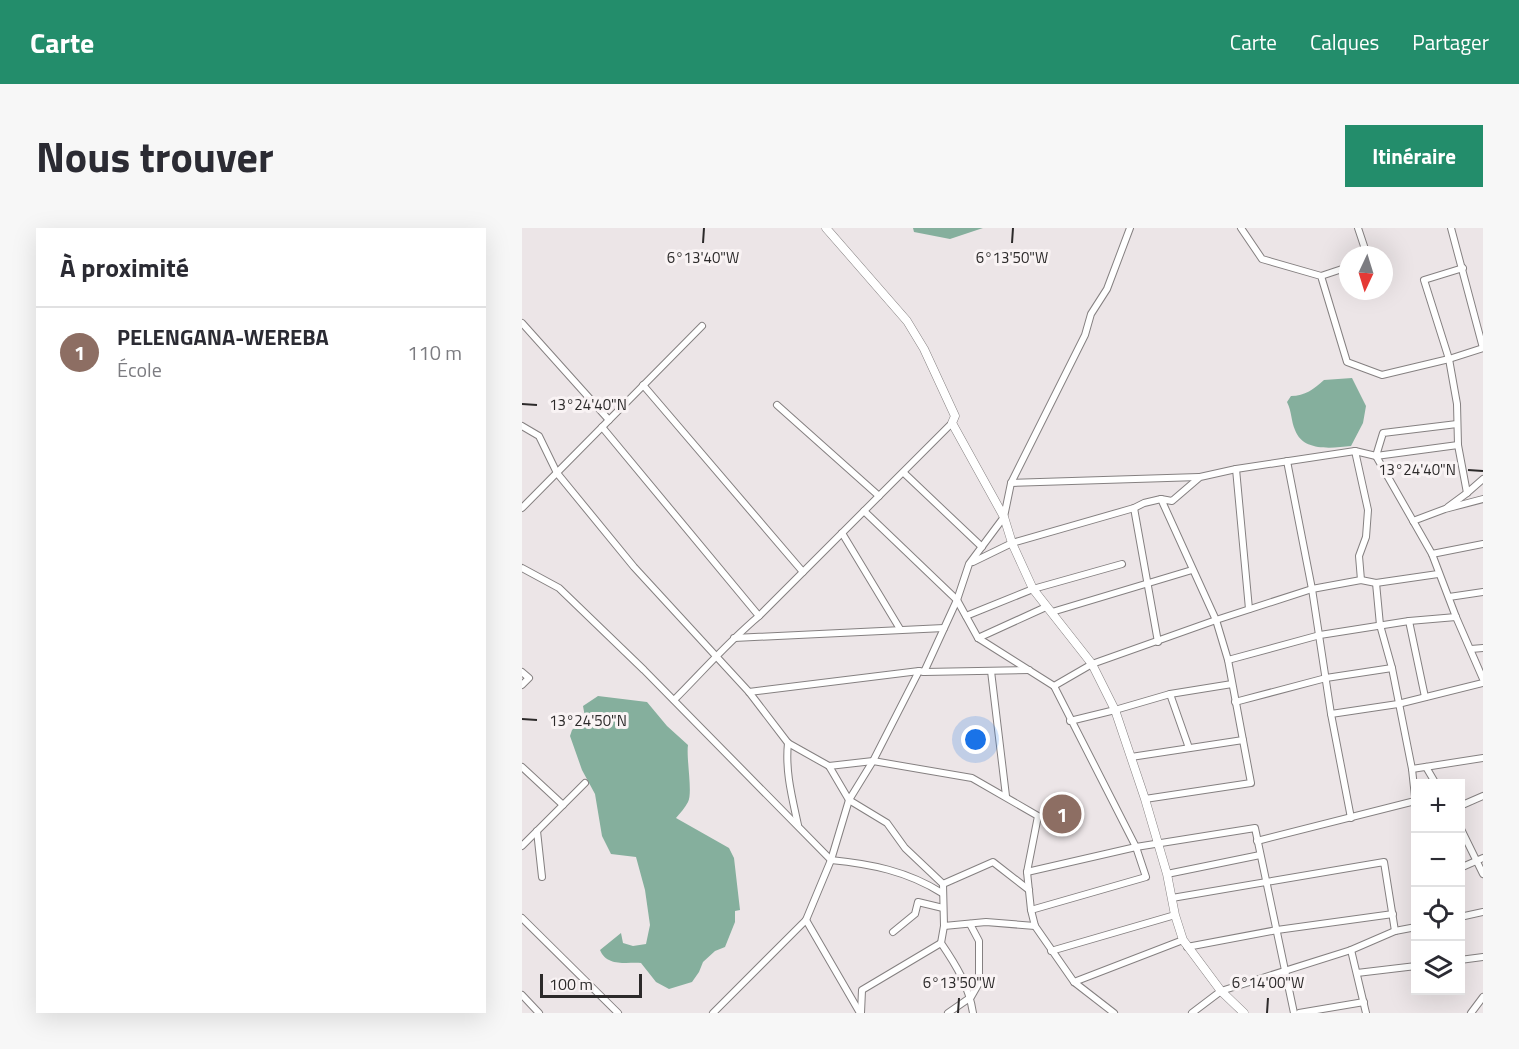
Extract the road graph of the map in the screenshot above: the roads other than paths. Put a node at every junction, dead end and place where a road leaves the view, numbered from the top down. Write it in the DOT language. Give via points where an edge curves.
graph roads {
  1 [pos="826,228"];
  2 [pos="1130,228"];
  3 [pos="1241,228"];
  4 [pos="1358,228"];
  5 [pos="1451,228"];
  6 [pos="1363,246"];
  7 [pos="1463,268"];
  8 [pos="1339,270"];
  9 [pos="1322,276"];
  10 [pos="522,323"];
  11 [pos="702,326"];
  12 [pos="1483,348"];
  13 [pos="1449,359"];
  14 [pos="643,385"];
  15 [pos="777,405"];
  16 [pos="609,420"];
  17 [pos="952,423"];
  18 [pos="1457,424"];
  19 [pos="522,426"];
  20 [pos="602,427"];
  21 [pos="1458,445"];
  22 [pos="1355,451"];
  23 [pos="1376,456"];
  24 [pos="1287,461"];
  25 [pos="1236,469"];
  26 [pos="556,473"];
  27 [pos="904,473"];
  28 [pos="1200,477"];
  29 [pos="1483,479"];
  30 [pos="1011,483"];
  31 [pos="1467,493"];
  32 [pos="879,496"];
  33 [pos="1161,499"];
  34 [pos="1483,499"];
  35 [pos="522,508"];
  36 [pos="1134,508"];
  37 [pos="1445,509"];
  38 [pos="864,511"];
  39 [pos="1004,517"];
  40 [pos="1413,521"];
  41 [pos="842,533"];
  42 [pos="1012,543"];
  43 [pos="1483,544"];
  44 [pos="982,547"];
  45 [pos="1432,554"];
  46 [pos="969,564"];
  47 [pos="1122,564"];
  48 [pos="522,568"];
  49 [pos="1192,570"];
  50 [pos="803,572"];
  51 [pos="1438,574"];
  52 [pos="1361,580"];
  53 [pos="1149,582"];
  54 [pos="1376,583"];
  55 [pos="1033,589"];
  56 [pos="1312,589"];
  57 [pos="1483,592"];
  58 [pos="1449,597"];
  59 [pos="957,600"];
  60 [pos="1049,609"];
  61 [pos="1249,609"];
  62 [pos="759,616"];
  63 [pos="966,616"];
  64 [pos="1456,617"];
  65 [pos="1216,620"];
  66 [pos="1409,621"];
  67 [pos="1380,625"];
  68 [pos="944,627"];
  69 [pos="900,629"];
  70 [pos="1320,635"];
  71 [pos="733,638"];
  72 [pos="978,638"];
  73 [pos="1158,642"];
  74 [pos="1483,648"];
  75 [pos="1471,650"];
  76 [pos="718,656"];
  77 [pos="1228,660"];
  78 [pos="1092,664"];
  79 [pos="1392,668"];
  80 [pos="1030,670"];
  81 [pos="991,671"];
  82 [pos="522,672"];
  83 [pos="922,672"];
  84 [pos="1326,678"];
  85 [pos="1483,681"];
  86 [pos="1232,684"];
  87 [pos="522,685"];
  88 [pos="1054,686"];
  89 [pos="749,692"];
  90 [pos="1170,694"];
  91 [pos="1425,697"];
  92 [pos="674,700"];
  93 [pos="1235,702"];
  94 [pos="1398,704"];
  95 [pos="1115,710"];
  96 [pos="1331,714"];
  97 [pos="1070,721"];
  98 [pos="1243,740"];
  99 [pos="788,743"];
  100 [pos="1189,748"];
  101 [pos="1131,757"];
  102 [pos="1483,758"];
  103 [pos="873,761"];
  104 [pos="829,766"];
  105 [pos="522,767"];
  106 [pos="1426,767"];
  107 [pos="1412,769"];
  108 [pos="1413,779"];
  109 [pos="1434,779"];
  110 [pos="585,783"];
  111 [pos="1006,796"];
  112 [pos="1483,796"];
  113 [pos="1145,799"];
  114 [pos="849,800"];
  115 [pos="1411,804"];
  116 [pos="1465,804"];
  117 [pos="563,805"];
  118 [pos="1351,818"];
  119 [pos="798,827"];
  120 [pos="537,831"];
  121 [pos="1464,833"];
  122 [pos="1257,841"];
  123 [pos="1159,845"];
  124 [pos="522,846"];
  125 [pos="1136,847"];
  126 [pos="1260,855"];
  127 [pos="831,860"];
  128 [pos="1480,860"];
  129 [pos="1465,866"];
  130 [pos="1027,872"];
  131 [pos="1167,874"];
  132 [pos="1483,874"];
  133 [pos="542,878"];
  134 [pos="1266,882"];
  135 [pos="943,884"];
  136 [pos="1029,890"];
  137 [pos="942,893"];
  138 [pos="1172,898"];
  139 [pos="943,908"];
  140 [pos="1031,910"];
  141 [pos="1483,912"];
  142 [pos="1393,914"];
  143 [pos="1175,915"];
  144 [pos="1465,916"];
  145 [pos="522,918"];
  146 [pos="806,920"];
  147 [pos="970,924"];
  148 [pos="944,926"];
  149 [pos="1035,926"];
  150 [pos="1411,928"];
  151 [pos="1277,930"];
  152 [pos="1395,931"];
  153 [pos="893,932"];
  154 [pos="941,943"];
  155 [pos="1185,943"];
  156 [pos="1351,950"];
  157 [pos="1051,951"];
  158 [pos="1483,957"];
  159 [pos="1465,959"];
  160 [pos="1411,967"];
  161 [pos="1284,969"];
  162 [pos="1357,973"];
  163 [pos="1074,982"];
  164 [pos="1221,991"];
  165 [pos="522,995"];
  166 [pos="971,997"];
  167 [pos="1483,997"];
  168 [pos="1364,1002"];
  169 [pos="539,1013"];
  170 [pos="618,1013"];
  171 [pos="713,1013"];
  172 [pos="860,1013"];
  173 [pos="948,1013"];
  174 [pos="973,1013"];
  175 [pos="1114,1013"];
  176 [pos="1192,1013"];
  177 [pos="1244,1013"];
  178 [pos="1294,1013"];
  179 [pos="1299,1013"];
  180 [pos="1366,1013"];
  181 [pos="1471,1013"];
  1 -- 17 [label="street" via="907,321 938,377 955,416"];
  2 -- 30 [label="street" via="1107,289 1091,314 1085,335"];
  3 -- 9 [label="street" via="1263,259"];
  4 -- 6 [label="street"];
  5 -- 7 [label="street"];
  7 -- 12 [label="street"];
  7 -- 13 [label="street" via="1424,280"];
  8 -- 9 [label="street"];
  9 -- 13 [label="street" via="1347,362 1382,375"];
  10 -- 16 [label="street"];
  11 -- 14 [label="street"];
  12 -- 13 [label="street"];
  13 -- 18 [label="street"];
  14 -- 16 [label="street"];
  14 -- 50 [label="street"];
  15 -- 32 [label="street"];
  16 -- 20 [label="street"];
  17 -- 27 [label="street"];
  17 -- 39 [label="street"];
  18 -- 21 [label="street"];
  18 -- 23 [label="street" via="1383,433"];
  19 -- 26 [label="street" via="539,436"];
  20 -- 26 [label="street"];
  20 -- 62 [label="street"];
  21 -- 23 [label="street"];
  21 -- 31 [label="street"];
  22 -- 23 [label="street"];
  22 -- 24 [label="street"];
  22 -- 52 [label="street" via="1368,510 1366,537 1359,556"];
  23 -- 40 [label="street"];
  24 -- 25 [label="street"];
  24 -- 56 [label="street"];
  25 -- 28 [label="street"];
  25 -- 61 [label="street"];
  26 -- 35 [label="street"];
  26 -- 76 [label="street" via="634,567"];
  27 -- 32 [label="street"];
  27 -- 44 [label="street"];
  28 -- 30 [label="street"];
  28 -- 33 [label="street" via="1172,501"];
  29 -- 31 [label="street"];
  30 -- 39 [label="street"];
  31 -- 37 [label="street"];
  32 -- 38 [label="street"];
  33 -- 36 [label="street"];
  33 -- 49 [label="street"];
  34 -- 37 [label="street"];
  36 -- 42 [label="street"];
  36 -- 53 [label="street"];
  37 -- 40 [label="street"];
  38 -- 41 [label="street"];
  38 -- 59 [label="street"];
  39 -- 42 [label="street"];
  39 -- 44 [label="street"];
  40 -- 45 [label="street"];
  41 -- 50 [label="street"];
  41 -- 69 [label="street"];
  42 -- 46 [label="street"];
  42 -- 55 [label="street"];
  43 -- 45 [label="street"];
  44 -- 46 [label="street"];
  45 -- 51 [label="street"];
  46 -- 59 [label="street"];
  47 -- 55 [label="street"];
  48 -- 92 [label="street" via="559,588"];
  49 -- 53 [label="street"];
  49 -- 65 [label="street"];
  50 -- 62 [label="street"];
  51 -- 54 [label="street"];
  51 -- 58 [label="street"];
  52 -- 54 [label="street"];
  52 -- 56 [label="street"];
  53 -- 60 [label="street"];
  53 -- 73 [label="street"];
  54 -- 67 [label="street"];
  55 -- 60 [label="street"];
  55 -- 63 [label="street"];
  56 -- 61 [label="street"];
  56 -- 70 [label="street"];
  57 -- 58 [label="street"];
  58 -- 64 [label="street"];
  59 -- 63 [label="street"];
  59 -- 68 [label="street"];
  60 -- 72 [label="street"];
  60 -- 78 [label="street"];
  61 -- 65 [label="street"];
  62 -- 71 [label="street"];
  63 -- 72 [label="street"];
  64 -- 66 [label="street"];
  64 -- 75 [label="street"];
  65 -- 73 [label="street"];
  65 -- 77 [label="street"];
  66 -- 67 [label="street"];
  66 -- 91 [label="street"];
  67 -- 70 [label="street"];
  67 -- 79 [label="street"];
  68 -- 69 [label="street"];
  68 -- 83 [label="street"];
  69 -- 71 [label="street"];
  70 -- 77 [label="street"];
  70 -- 84 [label="street"];
  71 -- 76 [label="street"];
  72 -- 80 [label="street"];
  73 -- 78 [label="street"];
  74 -- 75 [label="street"];
  75 -- 85 [label="street"];
  76 -- 89 [label="street"];
  76 -- 92 [label="street"];
  77 -- 86 [label="street"];
  78 -- 88 [label="street"];
  78 -- 95 [label="street"];
  79 -- 84 [label="street"];
  79 -- 94 [label="street"];
  80 -- 81 [label="street"];
  80 -- 88 [label="street"];
  81 -- 83 [label="street"];
  81 -- 111 [label="street"];
  82 -- 87 [label="street" via="529,678"];
  83 -- 89 [label="street"];
  83 -- 103 [label="street"];
  84 -- 93 [label="street"];
  84 -- 96 [label="street"];
  85 -- 91 [label="street"];
  86 -- 90 [label="street"];
  86 -- 93 [label="street"];
  88 -- 97 [label="street"];
  89 -- 99 [label="street"];
  90 -- 95 [label="street"];
  90 -- 100 [label="street"];
  91 -- 94 [label="street"];
  92 -- 119 [label="street"];
  93 -- 98 [label="street"];
  94 -- 96 [label="street"];
  94 -- 107 [label="street"];
  95 -- 97 [label="street"];
  95 -- 101 [label="street"];
  96 -- 118 [label="street"];
  97 -- 125 [label="street"];
  98 -- 100 [label="street"];
  98 -- 113 [label="street" via="1251,783"];
  99 -- 104 [label="street"];
  99 -- 119 [label="street" via="786,758"];
  100 -- 101 [label="street"];
  101 -- 113 [label="street"];
  102 -- 106 [label="street"];
  103 -- 104 [label="street"];
  103 -- 111 [label="street" via="972,778"];
  103 -- 114 [label="street"];
  104 -- 114 [label="street"];
  105 -- 117 [label="street"];
  106 -- 107 [label="street"];
  106 -- 109 [label="street"];
  107 -- 108 [label="street"];
  110 -- 117 [label="street"];
  111 -- 130 [label="street" via="1038,816"];
  112 -- 116 [label="street"];
  113 -- 123 [label="street"];
  114 -- 127 [label="street"];
  114 -- 135 [label="street" via="887,823 905,848"];
  115 -- 118 [label="street"];
  117 -- 120 [label="street"];
  118 -- 122 [label="street"];
  119 -- 127 [label="street"];
  120 -- 124 [label="street"];
  120 -- 133 [label="street"];
  121 -- 128 [label="street"];
  122 -- 123 [label="street" via="1256,828"];
  122 -- 126 [label="street"];
  123 -- 125 [label="street"];
  123 -- 131 [label="street"];
  125 -- 130 [label="street"];
  125 -- 140 [label="street" via="1146,877"];
  126 -- 131 [label="street"];
  126 -- 134 [label="street"];
  127 -- 137 [label="street" via="904,873"];
  127 -- 146 [label="street"];
  128 -- 129 [label="street"];
  128 -- 132 [label="street"];
  130 -- 136 [label="street"];
  131 -- 138 [label="street"];
  134 -- 138 [label="street"];
  134 -- 142 [label="street" via="1384,862"];
  134 -- 151 [label="street"];
  135 -- 136 [label="street" via="993,862"];
  135 -- 137 [label="street"];
  136 -- 140 [label="street"];
  137 -- 139 [label="street"];
  138 -- 143 [label="street"];
  139 -- 148 [label="street"];
  139 -- 153 [label="street" via="918,902 915,914"];
  140 -- 149 [label="street"];
  141 -- 144 [label="street"];
  142 -- 151 [label="street"];
  142 -- 152 [label="street"];
  143 -- 155 [label="street"];
  143 -- 157 [label="street"];
  145 -- 170 [label="street"];
  146 -- 171 [label="street"];
  146 -- 172 [label="street"];
  147 -- 148 [label="street"];
  147 -- 149 [label="street"];
  147 -- 166 [label="street" via="979,941 980,962 979,983"];
  148 -- 154 [label="street"];
  149 -- 157 [label="street"];
  150 -- 152 [label="street"];
  151 -- 155 [label="street"];
  151 -- 161 [label="street"];
  152 -- 156 [label="street"];
  154 -- 166 [label="street"];
  154 -- 172 [label="street" via="862,990"];
  155 -- 163 [label="street"];
  155 -- 164 [label="street"];
  156 -- 161 [label="street"];
  156 -- 162 [label="street"];
  157 -- 163 [label="street"];
  158 -- 159 [label="street"];
  160 -- 162 [label="street"];
  161 -- 164 [label="street"];
  161 -- 178 [label="street"];
  162 -- 168 [label="street"];
  163 -- 175 [label="street"];
  164 -- 176 [label="street"];
  164 -- 177 [label="street"];
  165 -- 169 [label="street"];
  166 -- 173 [label="street"];
  166 -- 174 [label="street"];
  167 -- 181 [label="street"];
  168 -- 179 [label="street"];
  168 -- 180 [label="street"];
}
